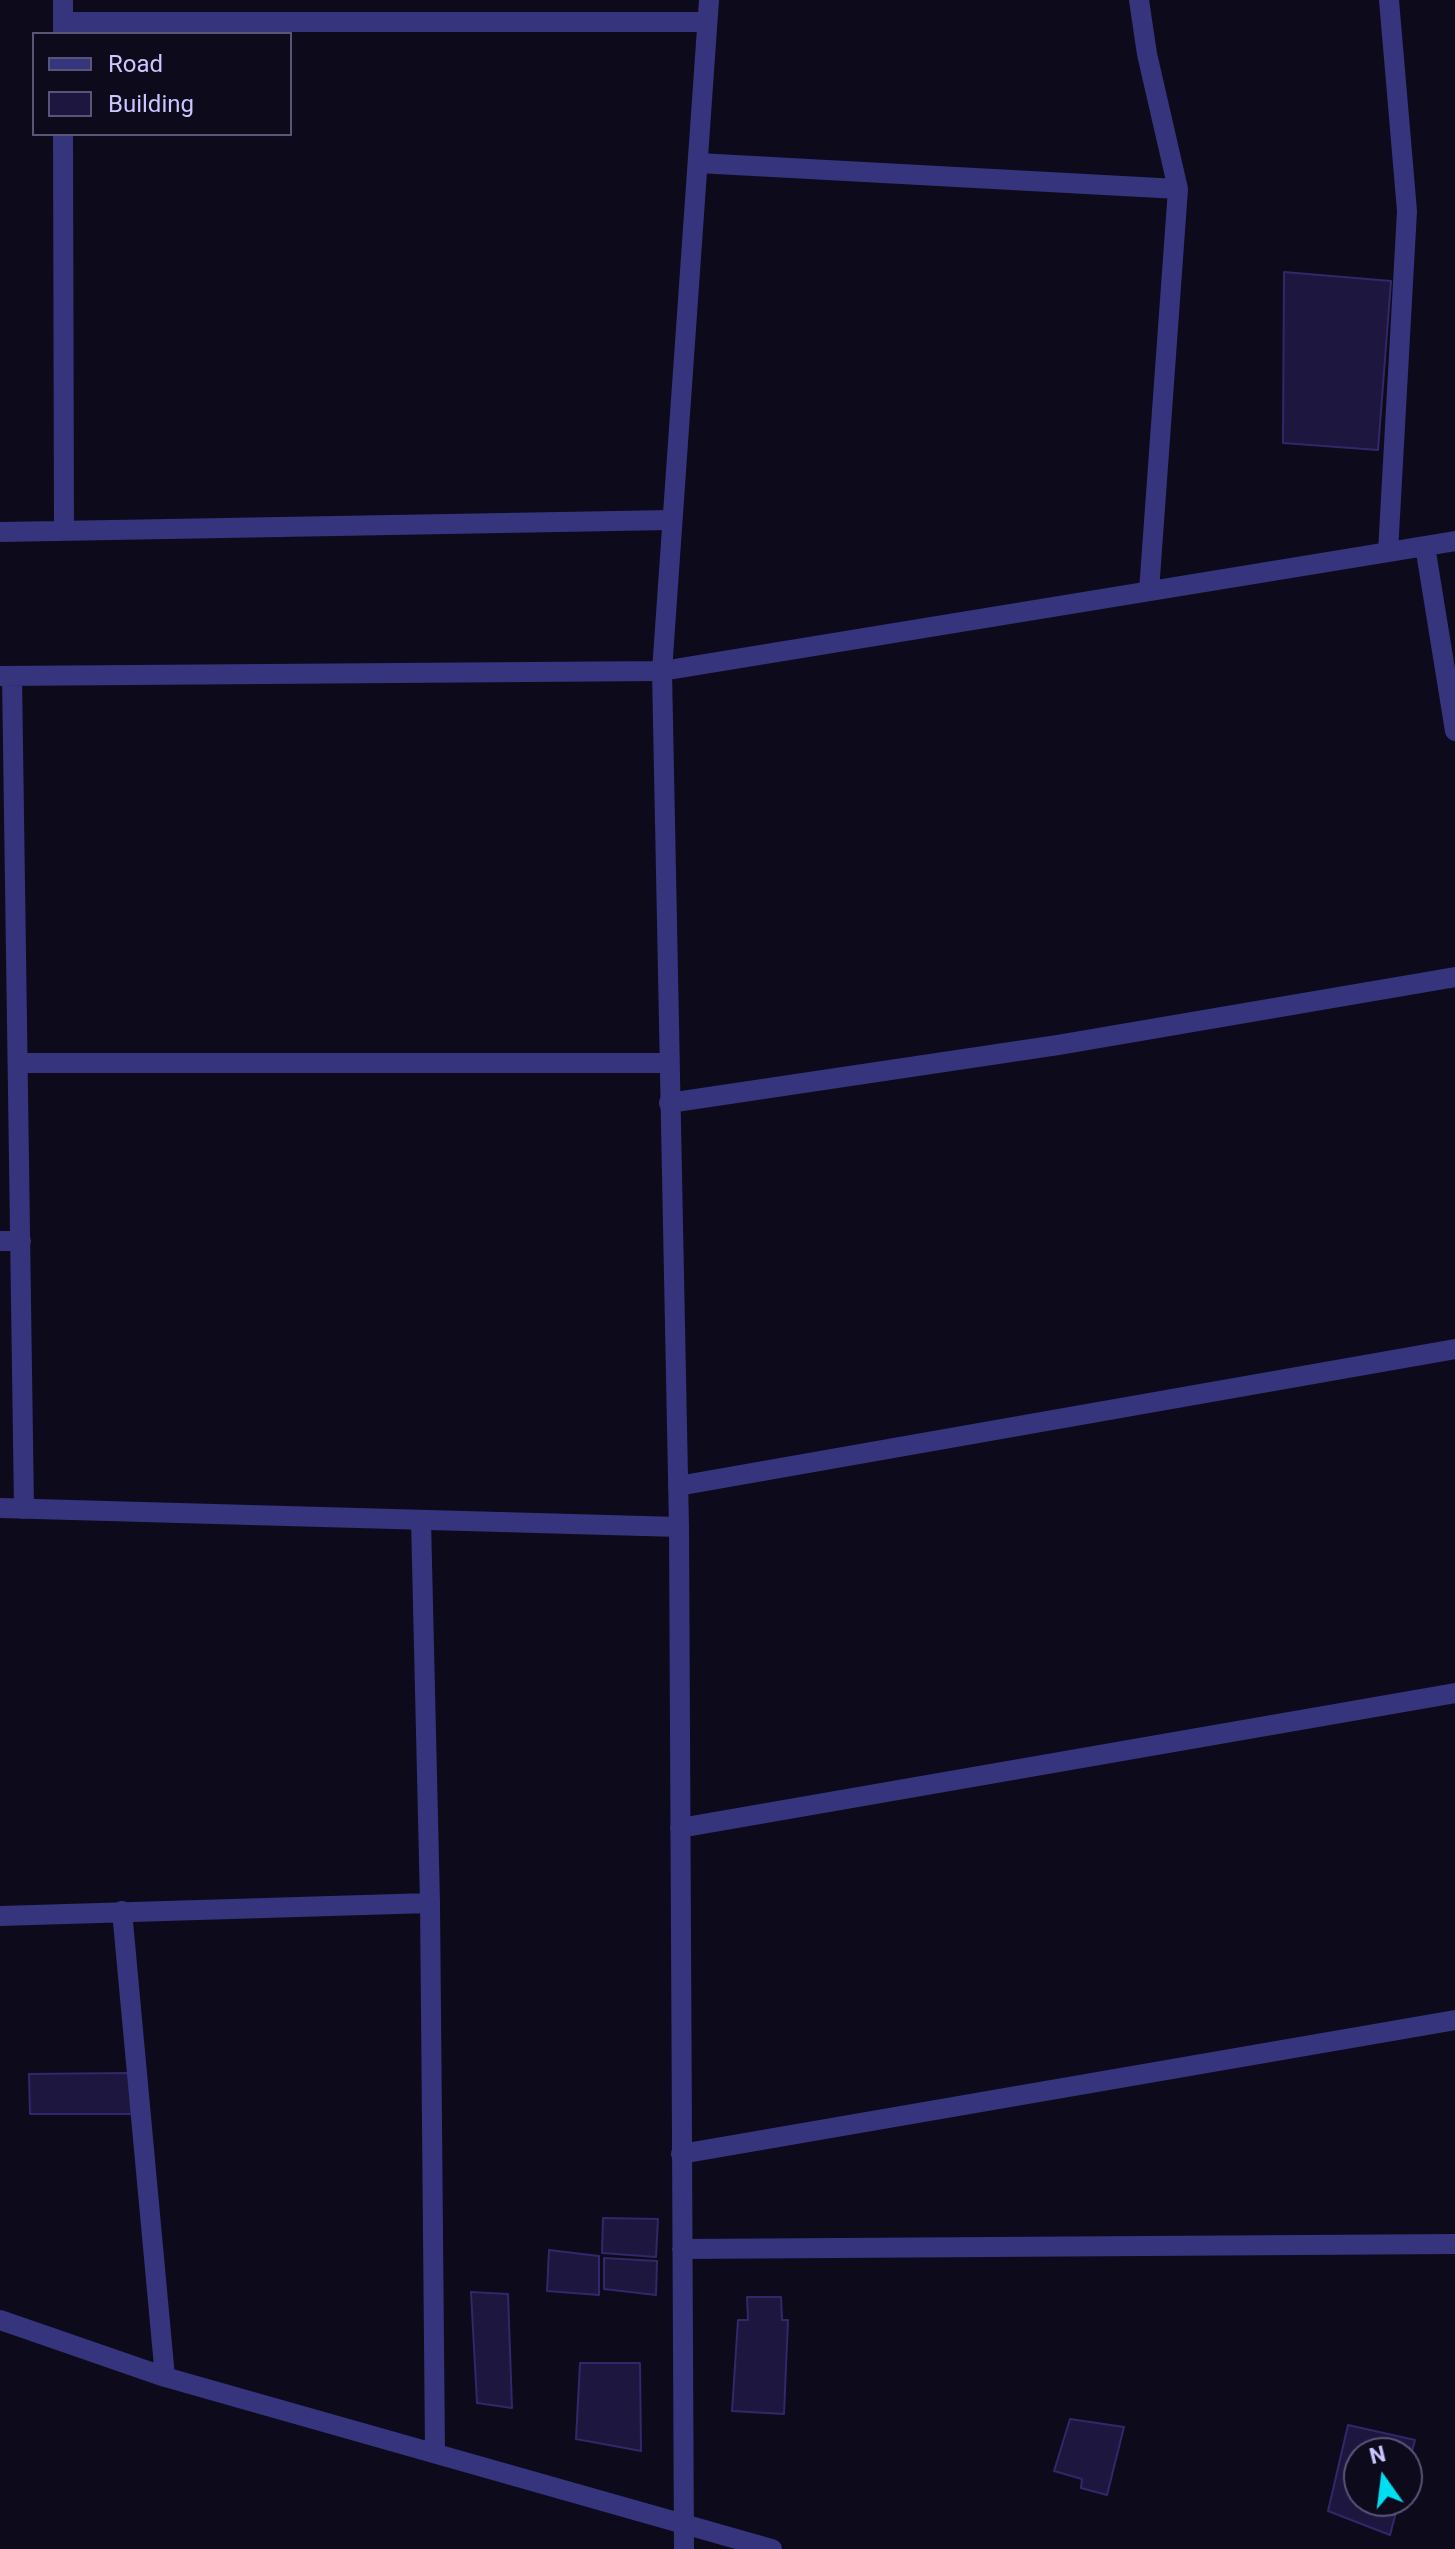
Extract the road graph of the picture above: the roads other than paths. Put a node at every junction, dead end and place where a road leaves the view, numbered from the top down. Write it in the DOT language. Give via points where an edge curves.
graph roads {
  1 [pos="63,0"];
  2 [pos="709,0"];
  3 [pos="1139,0"];
  4 [pos="1389,0"];
  5 [pos="707,22"];
  6 [pos="63,28"];
  7 [pos="63,136"];
  8 [pos="698,163"];
  9 [pos="1178,189"];
  10 [pos="671,520"];
  11 [pos="64,531"];
  12 [pos="0,532"];
  13 [pos="1455,541"];
  14 [pos="1425,546"];
  15 [pos="1388,552"];
  16 [pos="1149,591"];
  17 [pos="662,671"];
  18 [pos="6,676"];
  19 [pos="1455,731"];
  20 [pos="8,967"];
  21 [pos="1455,977"];
  22 [pos="19,1063"];
  23 [pos="668,1063"];
  24 [pos="669,1103"];
  25 [pos="0,1241"];
  26 [pos="21,1241"];
  27 [pos="1455,1349"];
  28 [pos="678,1486"];
  29 [pos="0,1508"];
  30 [pos="24,1509"];
  31 [pos="421,1520"];
  32 [pos="679,1527"];
  33 [pos="1455,1693"];
  34 [pos="680,1828"];
  35 [pos="430,1903"];
  36 [pos="122,1911"];
  37 [pos="0,1916"];
  38 [pos="1455,2020"];
  39 [pos="681,2154"];
  40 [pos="1455,2244"];
  41 [pos="682,2249"];
  42 [pos="0,2320"];
  43 [pos="165,2377"];
  44 [pos="435,2453"];
  45 [pos="684,2524"];
  46 [pos="684,2549"];
  47 [pos="772,2549"];
  1 -- 6 [label="street"];
  2 -- 5 [label="street"];
  3 -- 9 [label="street"];
  4 -- 15 [label="street" via="1407,211"];
  5 -- 6 [label="street"];
  5 -- 8 [label="street"];
  7 -- 11 [label="street"];
  8 -- 9 [label="street"];
  8 -- 10 [label="street"];
  9 -- 16 [label="street"];
  10 -- 11 [label="street"];
  10 -- 17 [label="street"];
  11 -- 12 [label="street"];
  13 -- 14 [label="street"];
  14 -- 15 [label="street"];
  14 -- 19 [label="street"];
  15 -- 16 [label="street"];
  16 -- 17 [label="street"];
  17 -- 18 [label="street"];
  17 -- 23 [label="street"];
  18 -- 20 [label="street"];
  20 -- 22 [label="street"];
  21 -- 24 [label="street" via="1058,1045"];
  22 -- 23 [label="street"];
  22 -- 26 [label="street"];
  23 -- 24 [label="street"];
  24 -- 28 [label="street"];
  25 -- 26 [label="street"];
  26 -- 30 [label="street"];
  27 -- 28 [label="street"];
  28 -- 32 [label="street"];
  29 -- 30 [label="street"];
  30 -- 31 [label="street"];
  31 -- 32 [label="street"];
  31 -- 35 [label="street"];
  32 -- 34 [label="street"];
  33 -- 34 [label="street"];
  34 -- 39 [label="street"];
  35 -- 36 [label="street"];
  35 -- 44 [label="street"];
  36 -- 37 [label="street"];
  36 -- 43 [label="street"];
  38 -- 39 [label="street"];
  39 -- 41 [label="street"];
  40 -- 41 [label="street"];
  41 -- 45 [label="street"];
  42 -- 43 [label="street"];
  43 -- 44 [label="street"];
  44 -- 45 [label="street"];
  45 -- 46 [label="street"];
  45 -- 47 [label="street"];
}
